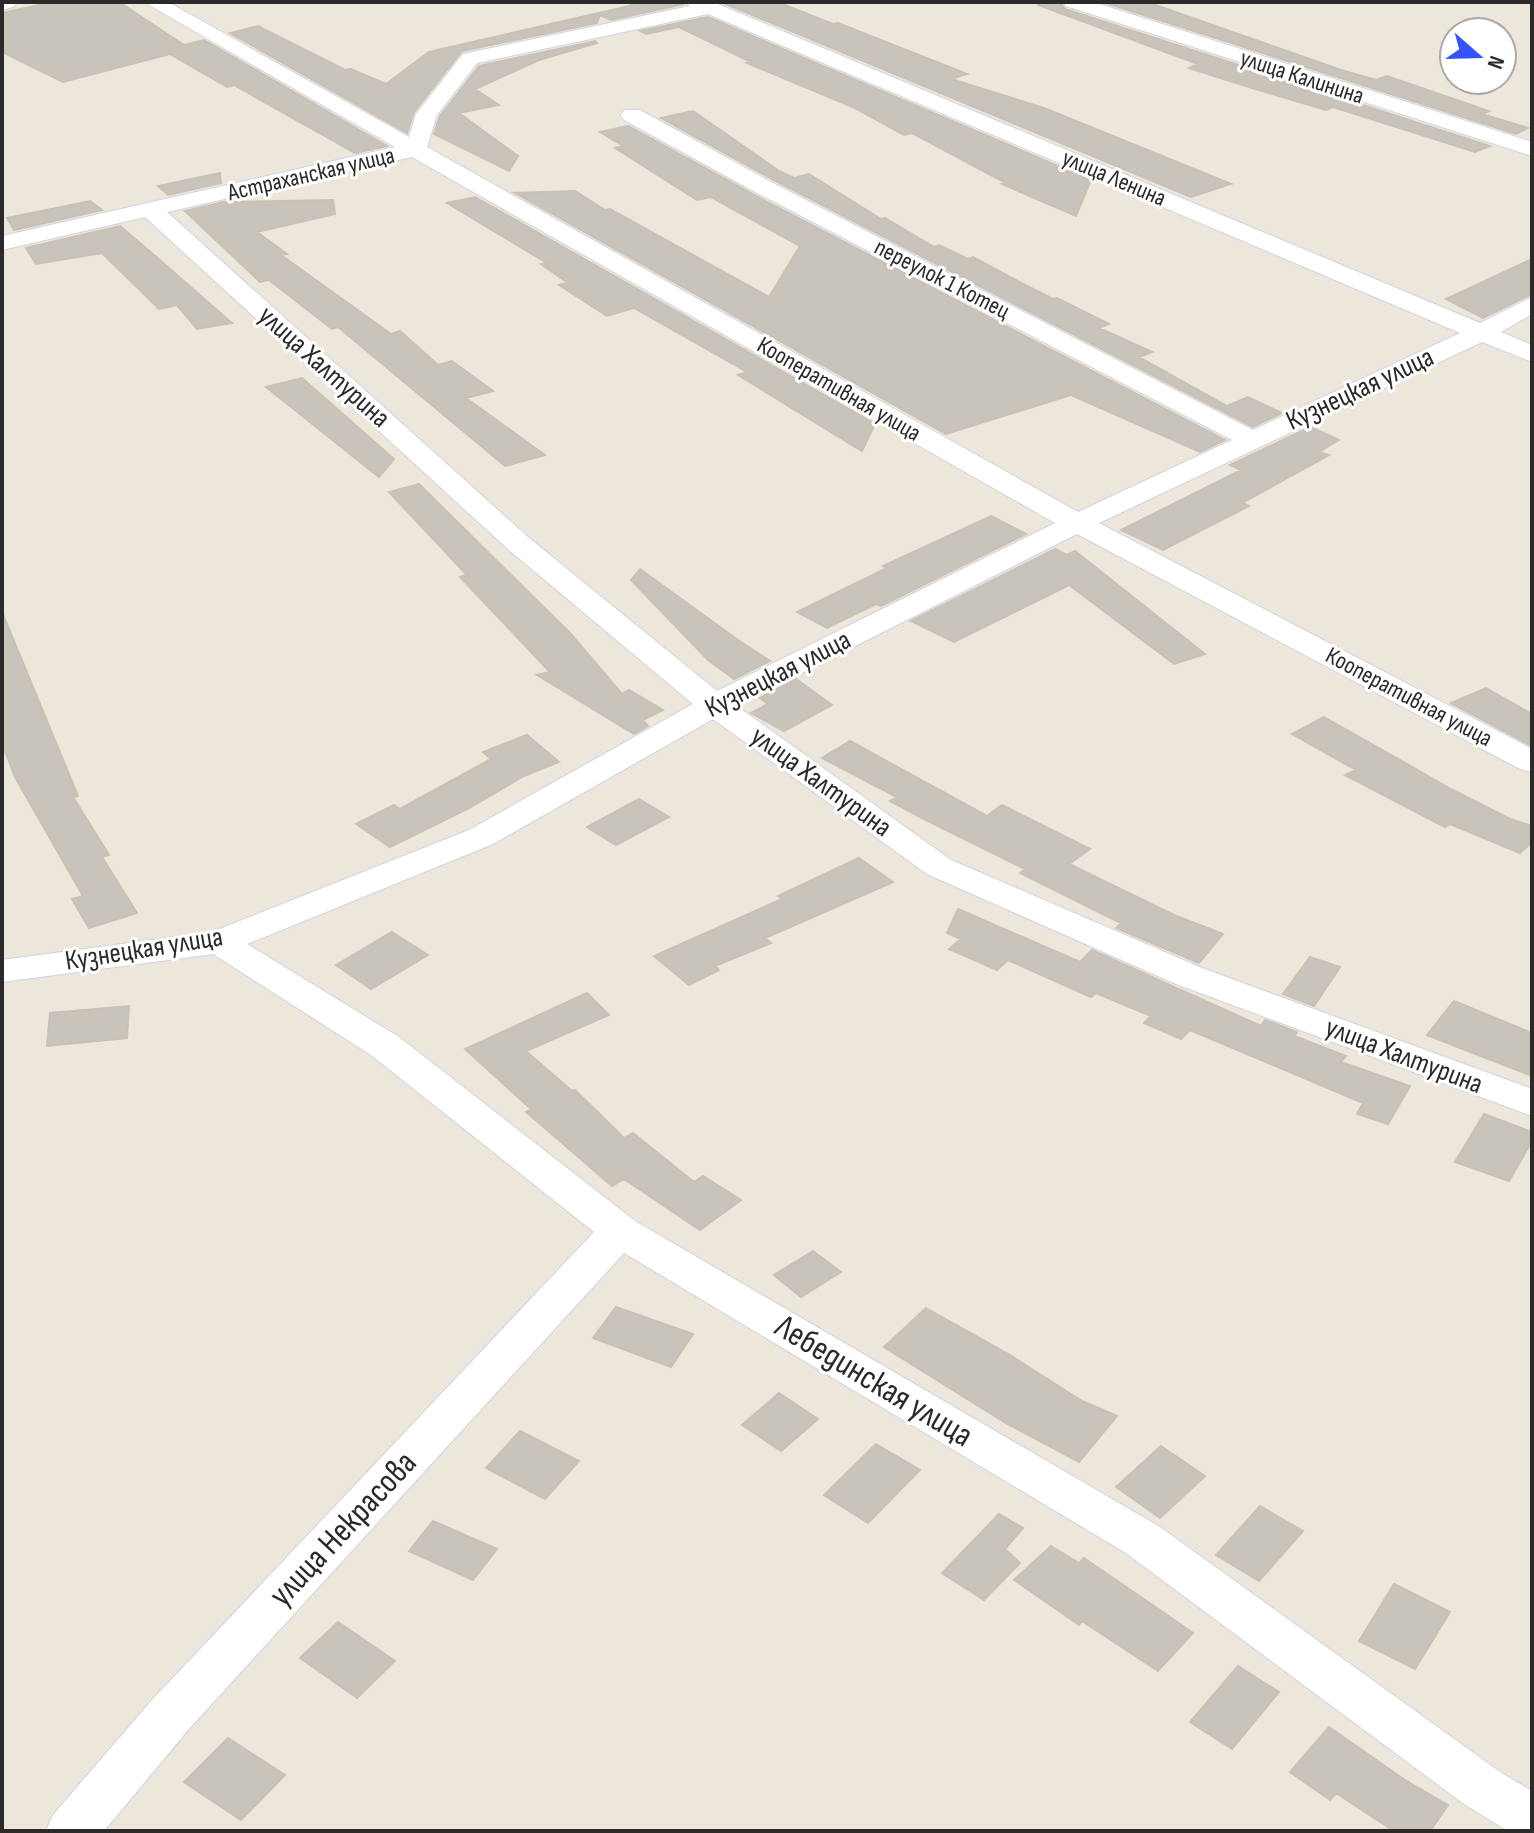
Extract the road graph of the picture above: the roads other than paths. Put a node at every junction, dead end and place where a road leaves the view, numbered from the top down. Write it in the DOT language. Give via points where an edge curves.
graph roads {
  1 [pos="154,2"];
  2 [pos="1073,2"];
  3 [pos="703,5"];
  4 [pos="632,115"];
  5 [pos="416,149"];
  6 [pos="1532,149"];
  7 [pos="152,211"];
  8 [pos="2,243"];
  9 [pos="1532,304"];
  10 [pos="1480,333"];
  11 [pos="1532,354"];
  12 [pos="1253,440"];
  13 [pos="1077,523"];
  14 [pos="714,705"];
  15 [pos="1532,762"];
  16 [pos="219,942"];
  17 [pos="2,971"];
  18 [pos="1532,1103"];
  19 [pos="620,1231"];
  20 [pos="1532,1818"];
  21 [pos="72,1831"];
  1 -- 5 [label="street, Кооперативная улица"];
  2 -- 6 [label="street, улица Калинина"];
  3 -- 5 [label="street, Астраханская улица" via="470,58 427,114"];
  3 -- 10 [label="street, улица Ленина"];
  4 -- 12 [label="street, переулок 1 Котец"];
  5 -- 7 [label="street, Астраханская улица"];
  5 -- 13 [label="street, Кооперативная улица"];
  7 -- 8 [label="street, Астраханская улица"];
  7 -- 14 [label="street, улица Халтурина" via="519,544"];
  9 -- 10 [label="street, Кузнецкая улица"];
  10 -- 11 [label="street, улица Ленина"];
  10 -- 12 [label="street, Кузнецкая улица"];
  12 -- 13 [label="street, Кузнецкая улица"];
  13 -- 14 [label="street, Кузнецкая улица"];
  13 -- 15 [label="street, Кооперативная улица"];
  14 -- 16 [label="street, Кузнецкая улица" via="481,837"];
  14 -- 18 [label="street, улица Халтурина" via="939,867 1189,976"];
  16 -- 17 [label="street, Кузнецкая улица"];
  16 -- 19 [label="street, Лебединская улица" via="385,1046"];
  19 -- 20 [label="street, Лебединская улица" via="1143,1540 1482,1788"];
  19 -- 21 [label="street, улица Некрасова" via="170,1715"];
}
